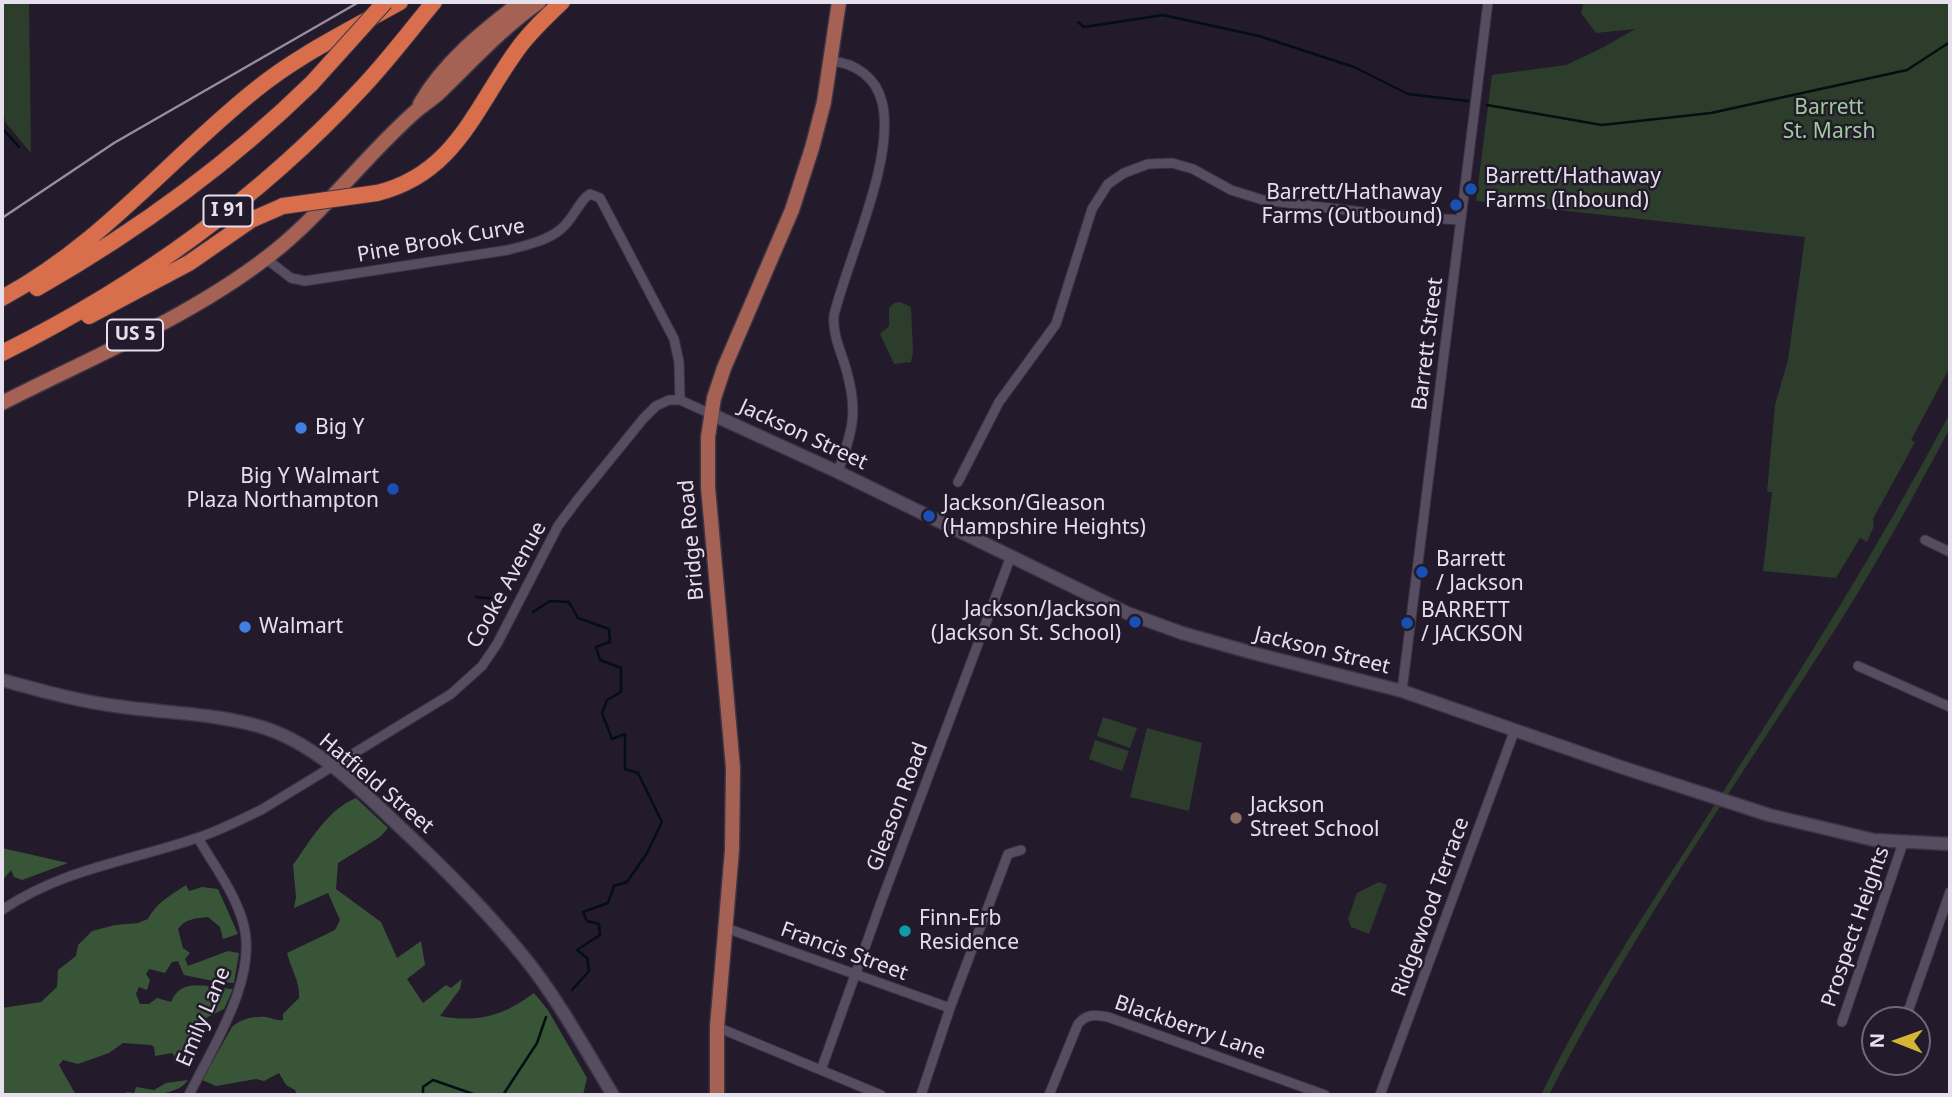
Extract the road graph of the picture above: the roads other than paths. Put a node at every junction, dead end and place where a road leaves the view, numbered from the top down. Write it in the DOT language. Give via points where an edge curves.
graph roads {
  1 [pos="384,2"];
  2 [pos="400,2"];
  3 [pos="434,2"];
  4 [pos="521,2"];
  5 [pos="539,2"];
  6 [pos="562,2"];
  7 [pos="839,2"];
  8 [pos="1488,2"];
  9 [pos="831,61"];
  10 [pos="415,111"];
  11 [pos="1461,220"];
  12 [pos="265,258"];
  13 [pos="2,298"];
  14 [pos="2,307"];
  15 [pos="2,352"];
  16 [pos="680,400"];
  17 [pos="2,403"];
  18 [pos="711,414"];
  19 [pos="838,472"];
  20 [pos="958,482"];
  21 [pos="1924,540"];
  22 [pos="1950,552"];
  23 [pos="1011,556"];
  24 [pos="1858,666"];
  25 [pos="2,680"];
  26 [pos="1402,691"];
  27 [pos="1950,707"];
  28 [pos="1514,732"];
  29 [pos="331,765"];
  30 [pos="198,838"];
  31 [pos="1903,843"];
  32 [pos="1950,844"];
  33 [pos="1021,850"];
  34 [pos="1950,892"];
  35 [pos="2,910"];
  36 [pos="726,928"];
  37 [pos="855,975"];
  38 [pos="1910,1006"];
  39 [pos="950,1008"];
  40 [pos="1842,1022"];
  41 [pos="717,1027"];
  42 [pos="821,1070"];
  43 [pos="189,1095"];
  44 [pos="613,1095"];
  45 [pos="717,1095"];
  46 [pos="881,1095"];
  47 [pos="920,1095"];
  48 [pos="1049,1095"];
  49 [pos="1325,1095"];
  50 [pos="1380,1095"];
  1 -- 14 [label="highway, I 91, bridge" via="312,83 168,206"];
  2 -- 13 [label="highway" via="263,84 104,228"];
  3 -- 15 [label="highway, I 91" via="338,114 244,198 124,284"];
  4 -- 10 [label="main road, US 5" via="460,54 430,86"];
  5 -- 10 [label="main road, US 5"];
  6 -- 15 [label="highway, bridge" via="519,48 446,155 415,179 377,193 283,206 251,220 189,263 115,303"];
  7 -- 9 [label="main road, Bridge Road"];
  8 -- 11 [label="street, Barrett Street"];
  9 -- 18 [label="main road, Bridge Road" via="812,148 792,210 724,368"];
  9 -- 19 [label="street" via="864,73 877,90 884,113 880,167 834,315 854,413"];
  10 -- 12 [label="main road, US 5" via="325,205"];
  11 -- 20 [label="street" via="1263,200 1172,163 1148,164 1124,173 1108,184 1092,209 1056,324 999,402"];
  11 -- 26 [label="street, Barrett Street"];
  12 -- 16 [label="street, Pine Brook Curve" via="291,278 316,281 508,250 554,234 586,197 596,196 674,339"];
  12 -- 17 [label="main road, US 5" via="177,314"];
  16 -- 18 [label="street"];
  16 -- 29 [label="street, Cooke Avenue" via="664,402 650,413 578,499 553,535 482,666 451,694"];
  18 -- 19 [label="street, Jackson Street"];
  18 -- 36 [label="main road, Bridge Road" via="708,486 733,768"];
  19 -- 23 [label="street, Jackson Street"];
  21 -- 22 [label="street"];
  23 -- 26 [label="street, Jackson Street" via="1142,619"];
  23 -- 37 [label="street, Gleason Road"];
  24 -- 27 [label="street"];
  25 -- 29 [label="street, Hatfield Street" via="111,706 218,717 258,726 283,735"];
  26 -- 28 [label="street, Jackson Street"];
  28 -- 31 [label="street, Jackson Street" via="1730,803 1840,833"];
  28 -- 50 [label="street, Ridgewood Terrace"];
  29 -- 30 [label="street, Cooke Avenue" via="261,810"];
  29 -- 44 [label="street, Hatfield Street" via="441,865 525,958"];
  30 -- 35 [label="street, Cooke Avenue" via="66,876"];
  30 -- 43 [label="street, Emily Lane" via="238,906 247,946 238,991"];
  31 -- 32 [label="street, Jackson Street"];
  31 -- 40 [label="street, Prospect Heights"];
  33 -- 39 [label="street" via="1008,854"];
  34 -- 38 [label="street"];
  36 -- 37 [label="street, Francis Street"];
  36 -- 41 [label="main road, Bridge Road"];
  37 -- 39 [label="street, Francis Street"];
  37 -- 42 [label="street, Gleason Road"];
  39 -- 47 [label="street"];
  41 -- 42 [label="street"];
  41 -- 45 [label="main road, Bridge Road"];
  42 -- 46 [label="street"];
  48 -- 49 [label="street, Blackberry Lane" via="1079,1024 1094,1015"];
}
